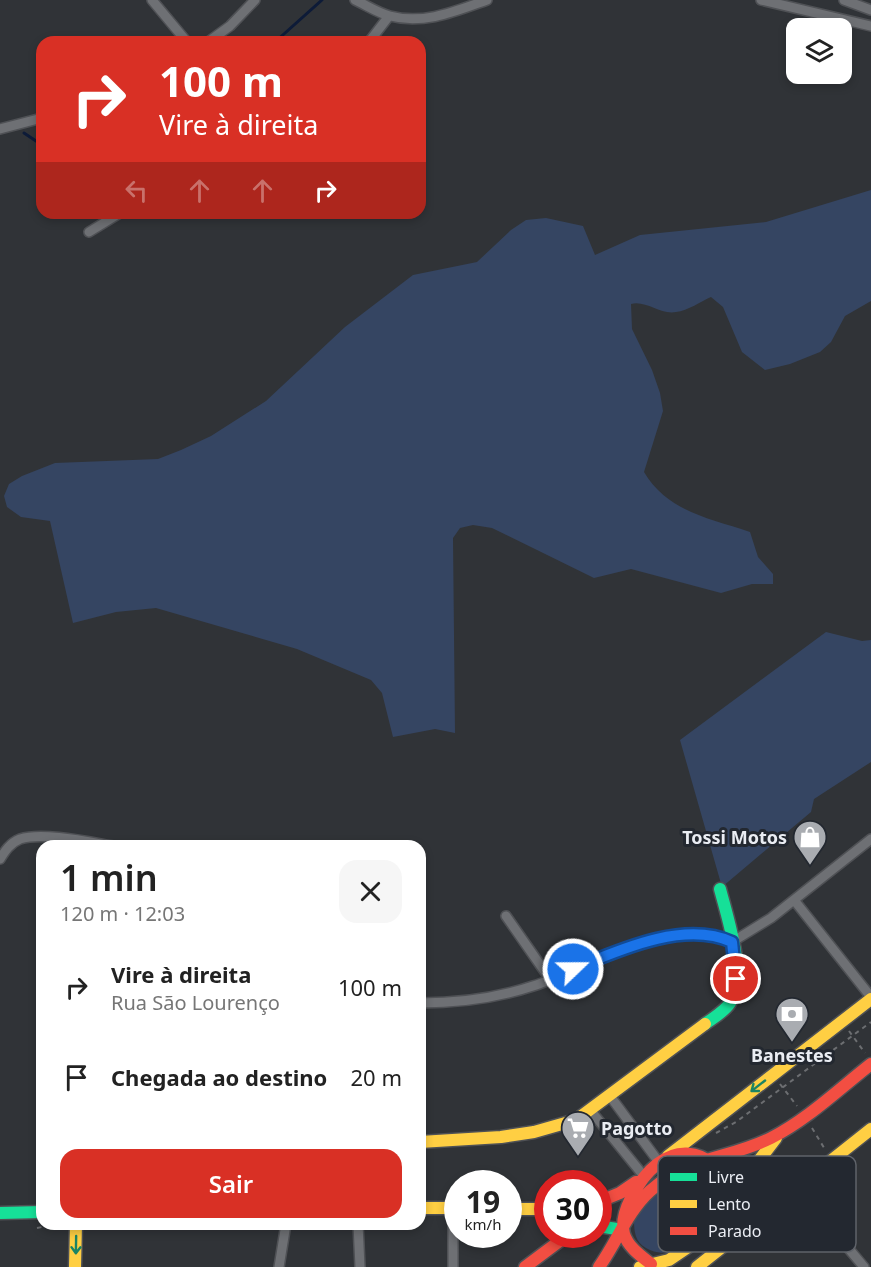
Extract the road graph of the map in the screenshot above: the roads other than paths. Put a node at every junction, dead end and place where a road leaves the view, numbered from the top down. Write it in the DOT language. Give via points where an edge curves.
graph roads {
  1 [pos="152,0"];
  2 [pos="255,0"];
  3 [pos="355,0"];
  4 [pos="487,0"];
  5 [pos="761,0"];
  6 [pos="844,0"];
  7 [pos="871,10"];
  8 [pos="389,16"];
  9 [pos="871,26"];
  10 [pos="182,36"];
  11 [pos="216,36"];
  12 [pos="374,36"];
  13 [pos="36,120"];
  14 [pos="0,129"];
  15 [pos="110,219"];
  16 [pos="89,232"];
  17 [pos="871,838"];
  18 [pos="36,840"];
  19 [pos="0,859"];
  20 [pos="720,888"];
  21 [pos="794,900"];
  22 [pos="506,916"];
  23 [pos="732,942"];
  24 [pos="550,979"];
  25 [pos="871,998"];
  26 [pos="426,1003"];
  27 [pos="871,1062"];
  28 [pos="610,1096"];
  29 [pos="591,1111"];
  30 [pos="871,1129"];
  31 [pos="780,1133"];
  32 [pos="426,1142"];
  33 [pos="661,1156"];
  34 [pos="666,1156"];
  35 [pos="675,1156"];
  36 [pos="701,1156"];
  37 [pos="713,1156"];
  38 [pos="762,1156"];
  39 [pos="837,1156"];
  40 [pos="658,1162"];
  41 [pos="640,1178"];
  42 [pos="658,1185"];
  43 [pos="612,1196"];
  44 [pos="426,1208"];
  45 [pos="444,1208"];
  46 [pos="36,1212"];
  47 [pos="0,1213"];
  48 [pos="612,1226"];
  49 [pos="621,1226"];
  50 [pos="76,1230"];
  51 [pos="285,1230"];
  52 [pos="358,1230"];
  53 [pos="454,1248"];
  54 [pos="547,1248"];
  55 [pos="682,1252"];
  56 [pos="719,1252"];
  57 [pos="855,1252"];
  58 [pos="705,1265"];
  59 [pos="650,1266"];
  60 [pos="868,1266"];
  61 [pos="75,1267"];
  62 [pos="279,1267"];
  63 [pos="360,1267"];
  64 [pos="453,1267"];
  65 [pos="525,1267"];
  66 [pos="599,1267"];
  1 -- 10 [label="street"];
  2 -- 11 [label="street"];
  3 -- 8 [label="street"];
  4 -- 8 [label="street" via="435,17"];
  5 -- 9 [label="street"];
  6 -- 7 [label="street"];
  8 -- 12 [label="street"];
  13 -- 14 [label="street"];
  15 -- 16 [label="street"];
  17 -- 21 [label="street"];
  18 -- 19 [label="street" via="12,843"];
  20 -- 23 [label="main road"];
  21 -- 23 [label="street"];
  21 -- 25 [label="street"];
  22 -- 24 [label="street"];
  23 -- 24 [label="street" via="712,934 684,935 622,950"];
  23 -- 28 [label="main road" via="736,979 732,1002"];
  24 -- 26 [label="street" via="464,1001"];
  25 -- 34 [label="main road, one-way"];
  27 -- 31 [label="main road"];
  28 -- 29 [label="main road"];
  28 -- 33 [label="street"];
  29 -- 32 [label="main road" via="576,1120 534,1132"];
  29 -- 41 [label="street"];
  30 -- 39 [label="main road"];
  31 -- 37 [label="main road" via="739,1151"];
  31 -- 38 [label="main road"];
  35 -- 36 [label="main road"];
  40 -- 41 [label="main road"];
  41 -- 43 [label="main road"];
  41 -- 49 [label="main road"];
  42 -- 49 [label="main road" via="639,1201"];
  44 -- 45 [label="main road"];
  46 -- 47 [label="main road"];
  48 -- 49 [label="main road"];
  49 -- 59 [label="main road" via="631,1246"];
  49 -- 66 [label="main road"];
  50 -- 61 [label="main road, one-way"];
  51 -- 62 [label="street"];
  52 -- 63 [label="street"];
  53 -- 64 [label="street"];
  54 -- 65 [label="main road"];
  55 -- 59 [label="main road"];
  56 -- 58 [label="main road"];
  57 -- 60 [label="street"];
}
